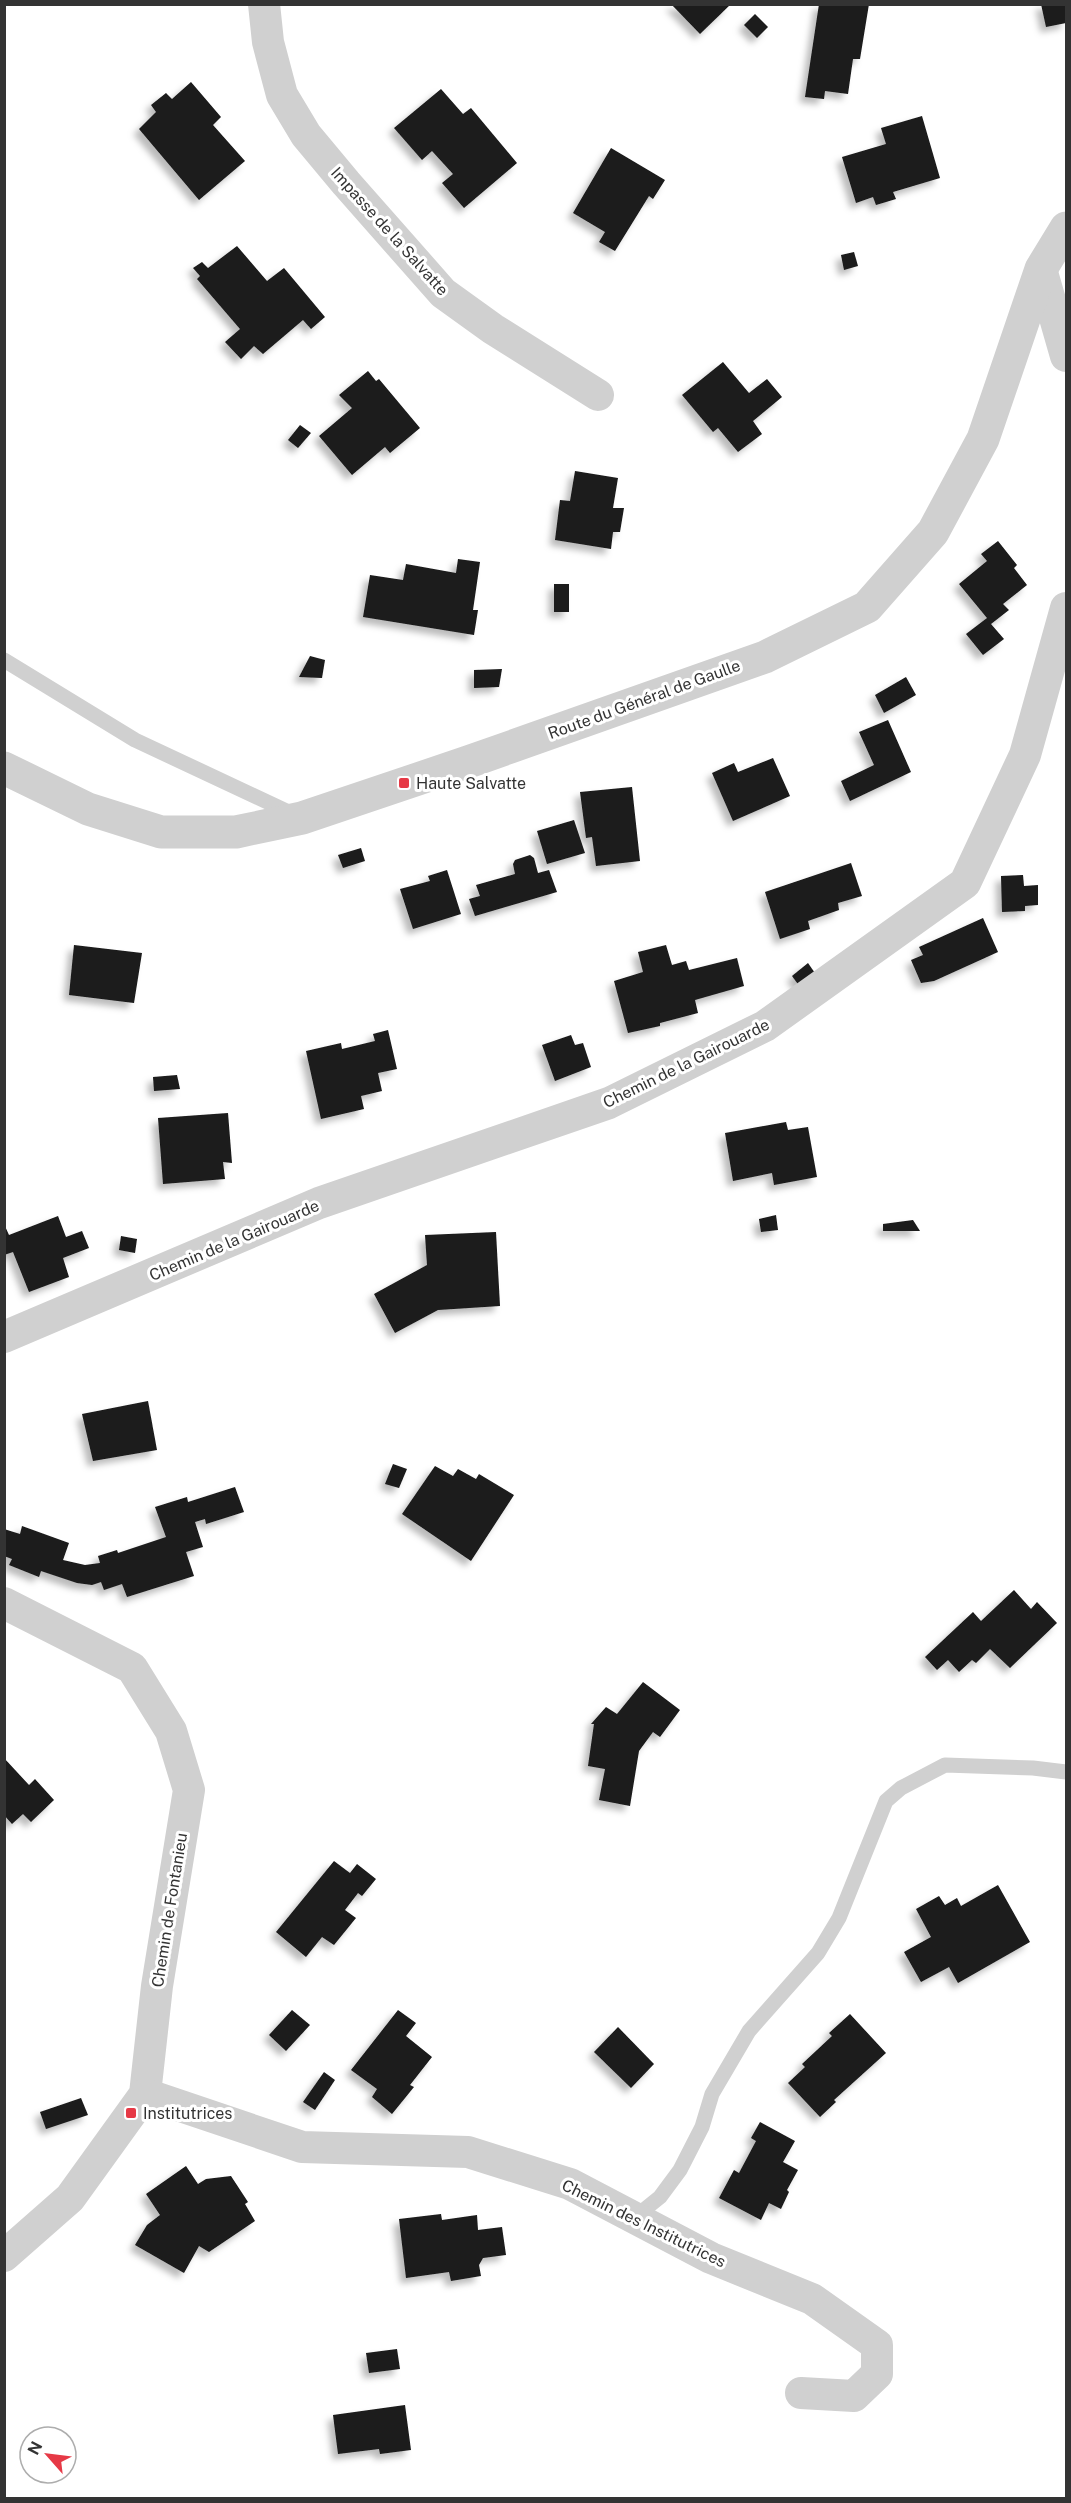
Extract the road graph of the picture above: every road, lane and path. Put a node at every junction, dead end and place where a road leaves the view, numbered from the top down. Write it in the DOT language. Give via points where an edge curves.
graph roads {
  1 [pos="264,4"];
  2 [pos="1066,228"];
  3 [pos="1041,269"];
  4 [pos="1066,356"];
  5 [pos="598,395"];
  6 [pos="1066,608"];
  7 [pos="4,660"];
  8 [pos="4,768"];
  9 [pos="302,818"];
  10 [pos="4,1337"];
  11 [pos="4,1603"];
  12 [pos="1066,1772"];
  13 [pos="145,2094"];
  14 [pos="634,2218"];
  15 [pos="4,2256"];
  16 [pos="801,2393"];
  1 -- 5 [label="street, Impasse de la Salvatte" via="268,42 282,95 306,135 346,183 443,293"];
  2 -- 3 [label="street, Route du Général de Gaulle"];
  3 -- 4 [label="street"];
  3 -- 9 [label="street, Route du Général de Gaulle" via="983,439 933,532 867,606 765,657"];
  6 -- 10 [label="street, Chemin de la Gairouarde" via="1025,755 965,883 765,1026 609,1103 319,1203"];
  7 -- 9 [label="lane" via="135,740"];
  8 -- 9 [label="street, Route du Général de Gaulle" via="88,809 161,832 236,832"];
  11 -- 13 [label="street, Chemin de Fontanieu" via="132,1668 171,1731 189,1790 157,1986"];
  12 -- 14 [label="lane" via="945,1765 901,1788 886,1801 839,1918 823,1944 749,2031 716,2087 702,2127 680,2170 660,2197"];
  13 -- 14 [label="street, Chemin des Institutrices" via="302,2147 468,2151 570,2184"];
  13 -- 15 [label="street, Chemin de Fontanieu" via="70,2198"];
  14 -- 16 [label="street, Chemin des Institutrices" via="711,2258 812,2299 877,2345 877,2374 854,2396"];
}
